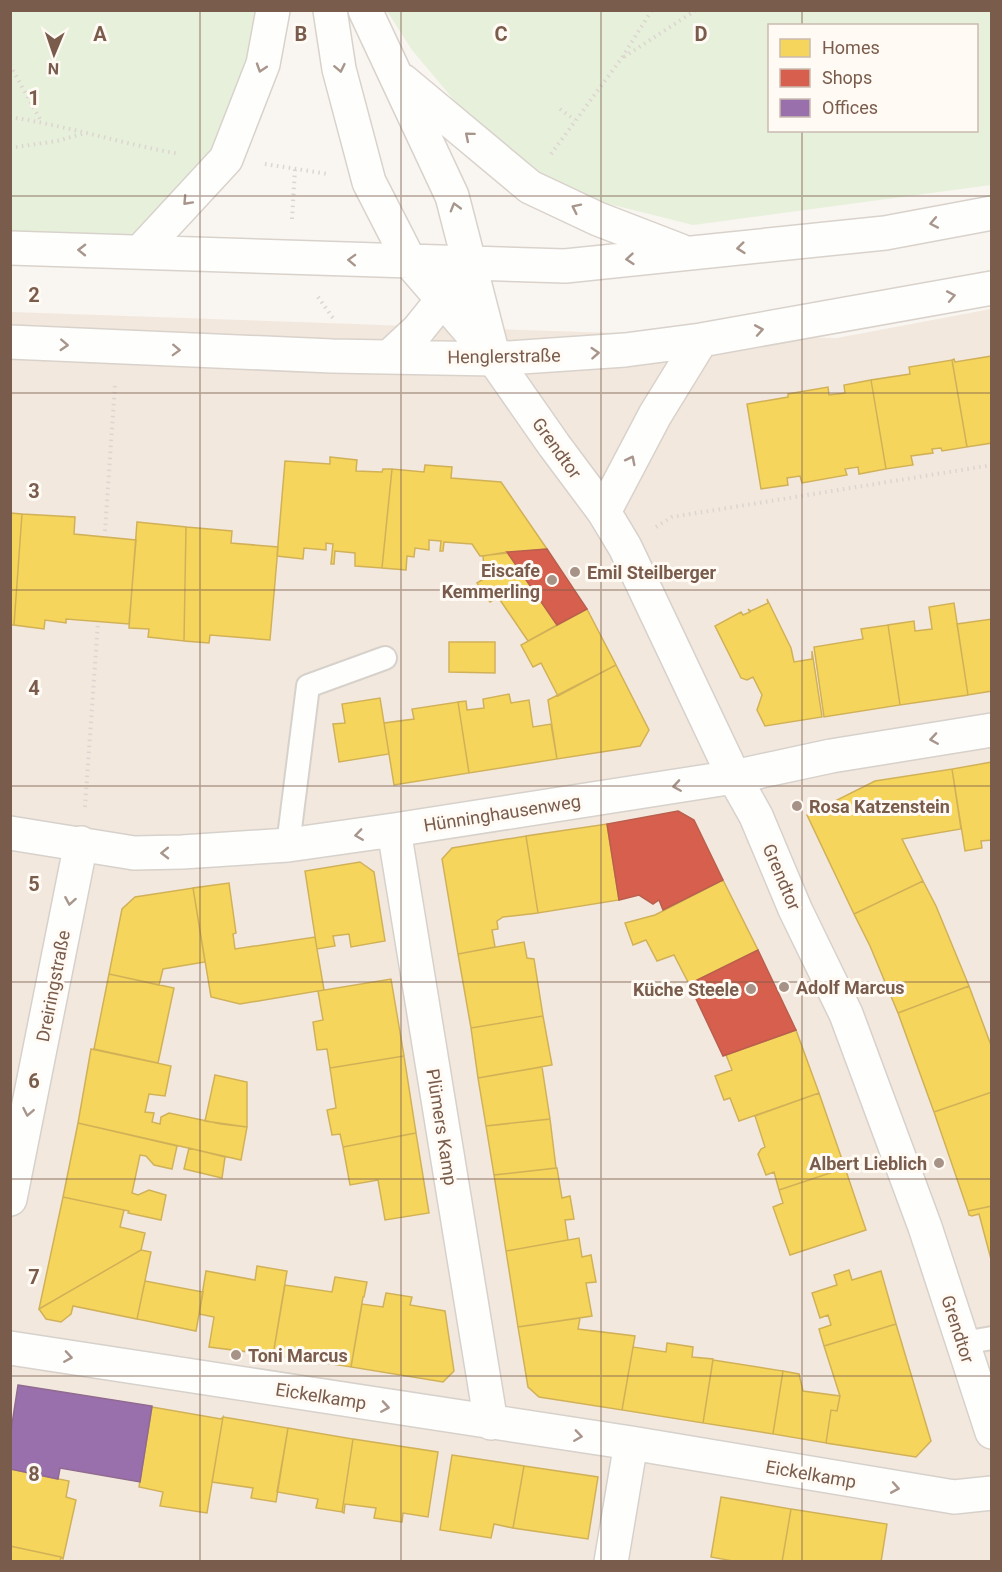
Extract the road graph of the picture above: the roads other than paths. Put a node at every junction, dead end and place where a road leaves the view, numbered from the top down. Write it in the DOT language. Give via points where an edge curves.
graph roads {
  1 [pos="273,10"];
  2 [pos="330,10"];
  3 [pos="365,10"];
  4 [pos="397,75"];
  5 [pos="992,213"];
  6 [pos="10,248"];
  7 [pos="140,252"];
  8 [pos="688,254"];
  9 [pos="410,262"];
  10 [pos="471,264"];
  11 [pos="992,288"];
  12 [pos="443,301"];
  13 [pos="701,340"];
  14 [pos="10,342"];
  15 [pos="390,356"];
  16 [pos="494,359"];
  17 [pos="604,512"];
  18 [pos="386,658"];
  19 [pos="992,730"];
  20 [pos="734,777"];
  21 [pos="394,830"];
  22 [pos="10,833"];
  23 [pos="81,843"];
  24 [pos="288,845"];
  25 [pos="10,1199"];
  26 [pos="977,1341"];
  27 [pos="10,1347"];
  28 [pos="491,1423"];
  29 [pos="992,1432"];
  30 [pos="631,1443"];
  31 [pos="992,1493"];
  32 [pos="611,1562"];
  1 -- 7 [label="street, one-way" via="263,64 226,159"];
  2 -- 9 [label="street, one-way" via="339,69 369,182"];
  3 -- 4 [label="street"];
  8 -- 4 [label="street, one-way" via="530,187"];
  10 -- 4 [label="street, one-way" via="452,196"];
  5 -- 8 [label="street, one-way" via="885,233"];
  7 -- 6 [label="street, one-way"];
  9 -- 7 [label="street, one-way"];
  8 -- 10 [label="street, one-way" via="565,266"];
  9 -- 10 [label="street"];
  9 -- 12 [label="street"];
  10 -- 12 [label="street"];
  10 -- 16 [label="street"];
  13 -- 11 [label="street, Henglerstraße, one-way"];
  12 -- 15 [label="street"];
  12 -- 16 [label="street"];
  16 -- 13 [label="street, Henglerstraße, one-way" via="625,351"];
  17 -- 13 [label="street, one-way" via="655,415"];
  14 -- 15 [label="street, Henglerstraße, one-way"];
  15 -- 16 [label="street, Henglerstraße"];
  16 -- 17 [label="street, Grendtor"];
  17 -- 20 [label="street, Grendtor"];
  18 -- 24 [label="lane" via="308,686"];
  19 -- 20 [label="street, Hünninghausenweg, one-way" via="831,756"];
  20 -- 21 [label="street, Hünninghausenweg, one-way"];
  20 -- 26 [label="street, Grendtor" via="756,816 846,1014 925,1227"];
  21 -- 24 [label="street, Hünninghausenweg, one-way"];
  21 -- 28 [label="street, Plümers Kamp"];
  22 -- 23 [label="street, Hünninghausenweg"];
  24 -- 23 [label="street, Hünninghausenweg, one-way" via="134,854"];
  23 -- 25 [label="street, Dreiringstraße, one-way"];
  26 -- 29 [label="street, Grendtor"];
  27 -- 28 [label="street, Eickelkamp, one-way"];
  28 -- 30 [label="street, Eickelkamp, one-way"];
  30 -- 31 [label="street, Eickelkamp, one-way" via="954,1497"];
  30 -- 32 [label="street"];
}
